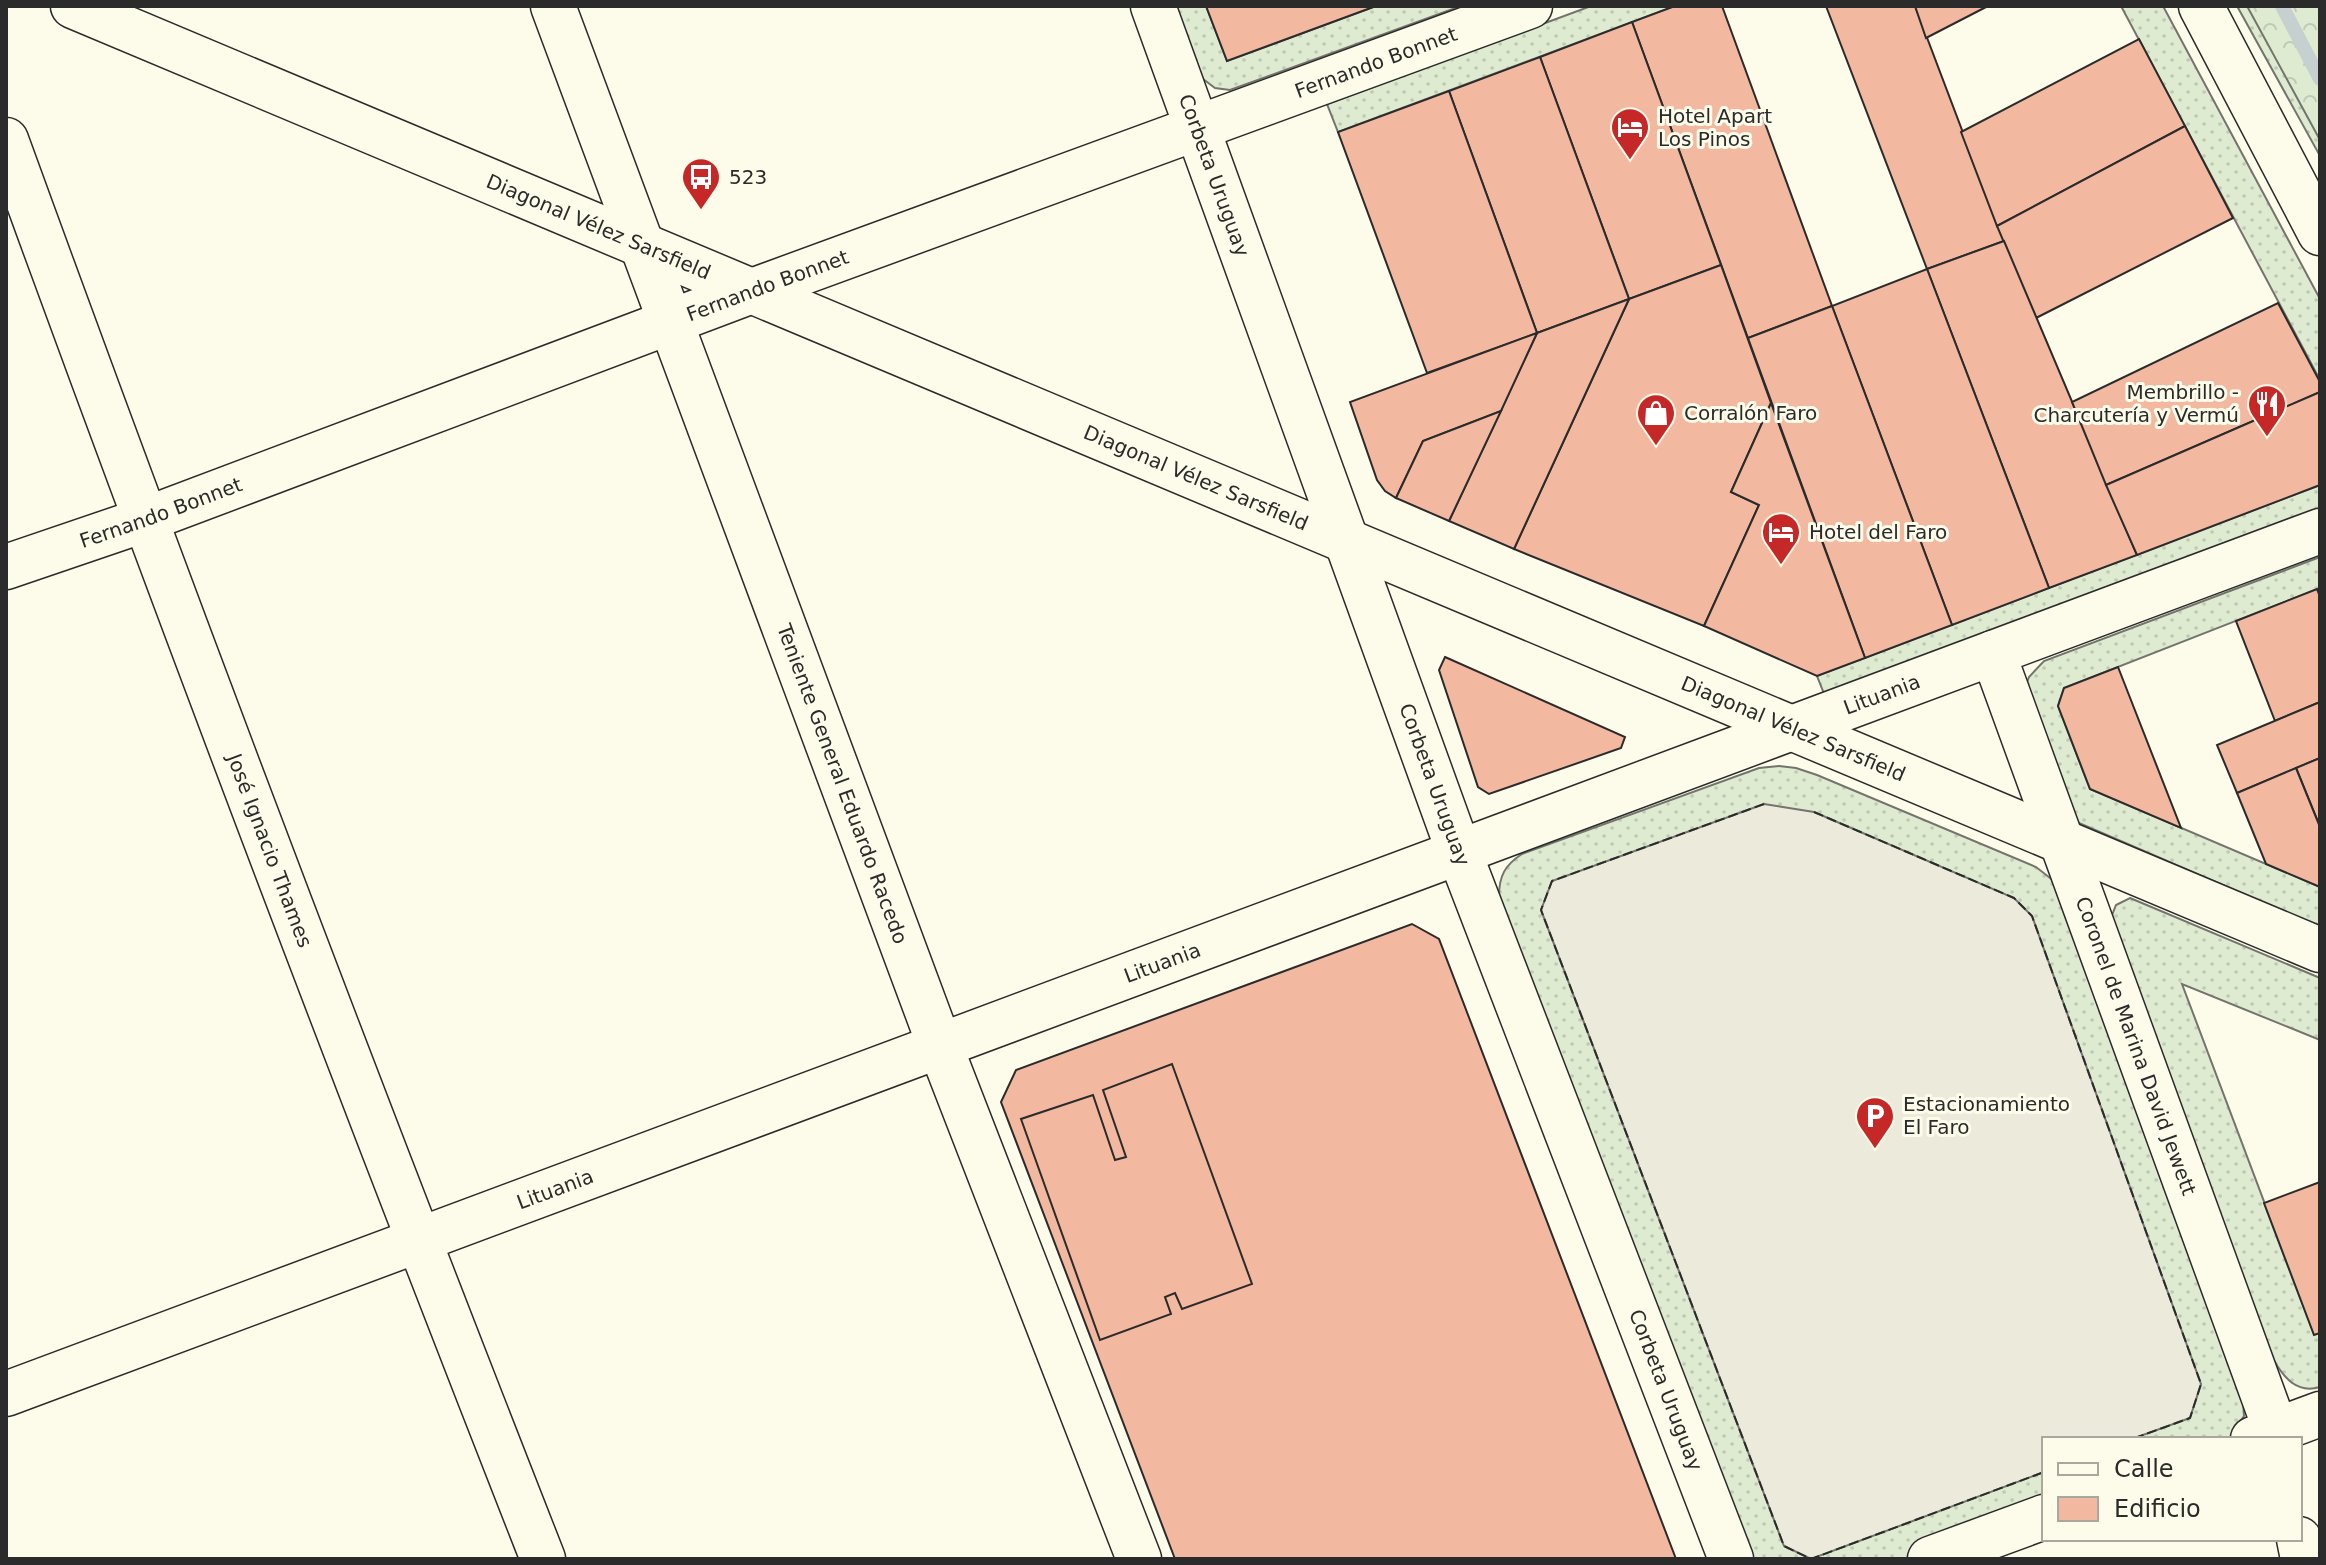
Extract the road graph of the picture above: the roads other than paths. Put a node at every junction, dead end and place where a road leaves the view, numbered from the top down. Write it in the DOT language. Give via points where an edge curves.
graph roads {
  1 [pos="73,6"];
  2 [pos="553,6"];
  3 [pos="1153,6"];
  4 [pos="1530,6"];
  5 [pos="2201,6"];
  6 [pos="1198,128"];
  7 [pos="6,140"];
  8 [pos="2320,233"];
  9 [pos="640,244"];
  10 [pos="752,291"];
  11 [pos="669,322"];
  12 [pos="144,520"];
  13 [pos="2320,531"];
  14 [pos="1348,542"];
  15 [pos="6,567"];
  16 [pos="1993,653"];
  17 [pos="1794,728"];
  18 [pos="2060,840"];
  19 [pos="1459,852"];
  20 [pos="2320,950"];
  21 [pos="940,1046"];
  22 [pos="418,1240"];
  23 [pos="6,1394"];
  24 [pos="2320,1414"];
  25 [pos="2270,1436"];
  26 [pos="2042,1518"];
  27 [pos="543,1559"];
  28 [pos="1139,1559"];
  29 [pos="1731,1559"];
  30 [pos="1930,1559"];
  1 -- 9 [label="street, Diagonal Vélez Sarsfield"];
  2 -- 9 [label="street, Teniente General Eduardo Racedo"];
  3 -- 6 [label="street, Corbeta Uruguay"];
  4 -- 6 [label="street, Fernando Bonnet"];
  5 -- 8 [label="street"];
  6 -- 10 [label="street, Fernando Bonnet"];
  6 -- 14 [label="street, Corbeta Uruguay"];
  7 -- 12 [label="street, José Ignacio Thames"];
  9 -- 10 [label="street, Diagonal Vélez Sarsfield"];
  9 -- 11 [label="street, Teniente General Eduardo Racedo"];
  10 -- 11 [label="street, Fernando Bonnet"];
  10 -- 14 [label="street, Diagonal Vélez Sarsfield"];
  11 -- 12 [label="street, Fernando Bonnet"];
  11 -- 21 [label="street, Teniente General Eduardo Racedo"];
  12 -- 15 [label="street, Fernando Bonnet"];
  12 -- 22 [label="street, José Ignacio Thames"];
  13 -- 16 [label="street, Lituania"];
  14 -- 17 [label="street, Diagonal Vélez Sarsfield"];
  14 -- 19 [label="street, Corbeta Uruguay"];
  16 -- 17 [label="street, Lituania"];
  16 -- 18 [label="street, Coronel de Marina David Jewett"];
  17 -- 18 [label="street, Diagonal Vélez Sarsfield"];
  17 -- 19 [label="street, Lituania"];
  18 -- 20 [label="street, Diagonal Vélez Sarsfield"];
  18 -- 25 [label="street, Coronel de Marina David Jewett"];
  19 -- 21 [label="street, Lituania"];
  19 -- 29 [label="street, Corbeta Uruguay"];
  21 -- 22 [label="street, Lituania"];
  21 -- 28 [label="street, Teniente General Eduardo Racedo"];
  22 -- 23 [label="street, Lituania"];
  22 -- 27 [label="street, José Ignacio Thames"];
  24 -- 25 [label="street"];
  26 -- 30 [label="street"];
}
